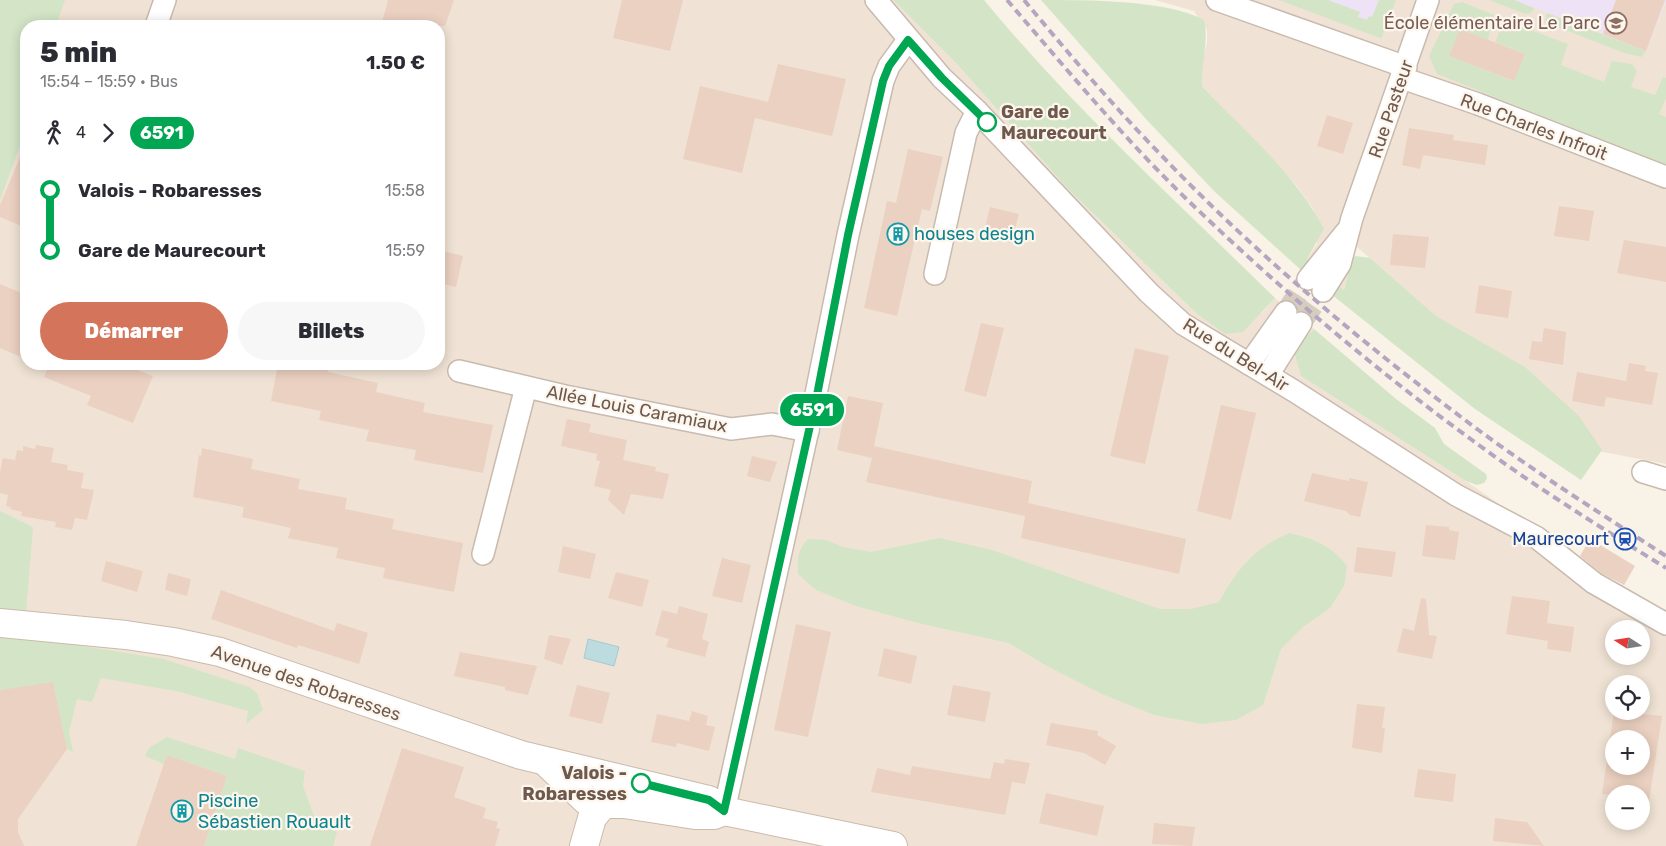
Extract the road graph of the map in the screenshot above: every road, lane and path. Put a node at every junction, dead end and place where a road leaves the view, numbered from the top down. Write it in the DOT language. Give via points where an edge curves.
graph roads {
  1 [pos="165,0"];
  2 [pos="876,0"];
  3 [pos="1217,0"];
  4 [pos="1428,0"];
  5 [pos="158,20"];
  6 [pos="908,40"];
  7 [pos="1404,72"];
  8 [pos="977,112"];
  9 [pos="1666,177"];
  10 [pos="935,274"];
  11 [pos="1316,285"];
  12 [pos="1249,364"];
  13 [pos="459,371"];
  14 [pos="1268,375"];
  15 [pos="526,386"];
  16 [pos="808,431"];
  17 [pos="1643,472"];
  18 [pos="1666,479"];
  19 [pos="482,554"];
  20 [pos="2,623"];
  21 [pos="1666,624"];
  22 [pos="546,762"];
  23 [pos="602,775"];
  24 [pos="594,808"];
  25 [pos="724,811"];
  26 [pos="584,846"];
  27 [pos="893,846"];
  1 -- 5 [label="street"];
  2 -- 6 [label="street, Rue du Bel-Air"];
  3 -- 7 [label="street, Rue Charles Infroit"];
  4 -- 7 [label="street, Rue Pasteur"];
  6 -- 8 [label="street, Rue du Bel-Air"];
  6 -- 16 [label="street" via="889,66 883,81"];
  7 -- 9 [label="street, Rue Charles Infroit"];
  7 -- 11 [label="street, Rue Pasteur" via="1352,218 1339,241 1321,261"];
  8 -- 10 [label="street" via="966,133"];
  8 -- 12 [label="street, Rue du Bel-Air" via="1149,293 1194,332"];
  12 -- 14 [label="street, Rue du Bel-Air"];
  12 -- 14 [label="street" via="1293,317"];
  13 -- 15 [label="street, Allée Louis Caramiaux"];
  14 -- 21 [label="street, Rue du Bel-Air" via="1456,495 1536,537 1594,583"];
  15 -- 16 [label="street, Allée Louis Caramiaux" via="731,429 772,424"];
  15 -- 19 [label="street, Allée Louis Caramiaux"];
  16 -- 25 [label="street"];
  17 -- 18 [label="street"];
  20 -- 22 [label="street, Avenue des Robaresses" via="135,637 220,652"];
  22 -- 23 [label="street, Avenue des Robaresses"];
  22 -- 24 [label="street, Avenue des Robaresses"];
  23 -- 24 [label="street"];
  23 -- 25 [label="street, Avenue des Robaresses" via="709,800"];
  24 -- 25 [label="street, Avenue des Robaresses" via="624,804 695,815 714,815"];
  24 -- 26 [label="street"];
  25 -- 27 [label="street, Avenue des Robaresses"];
}
